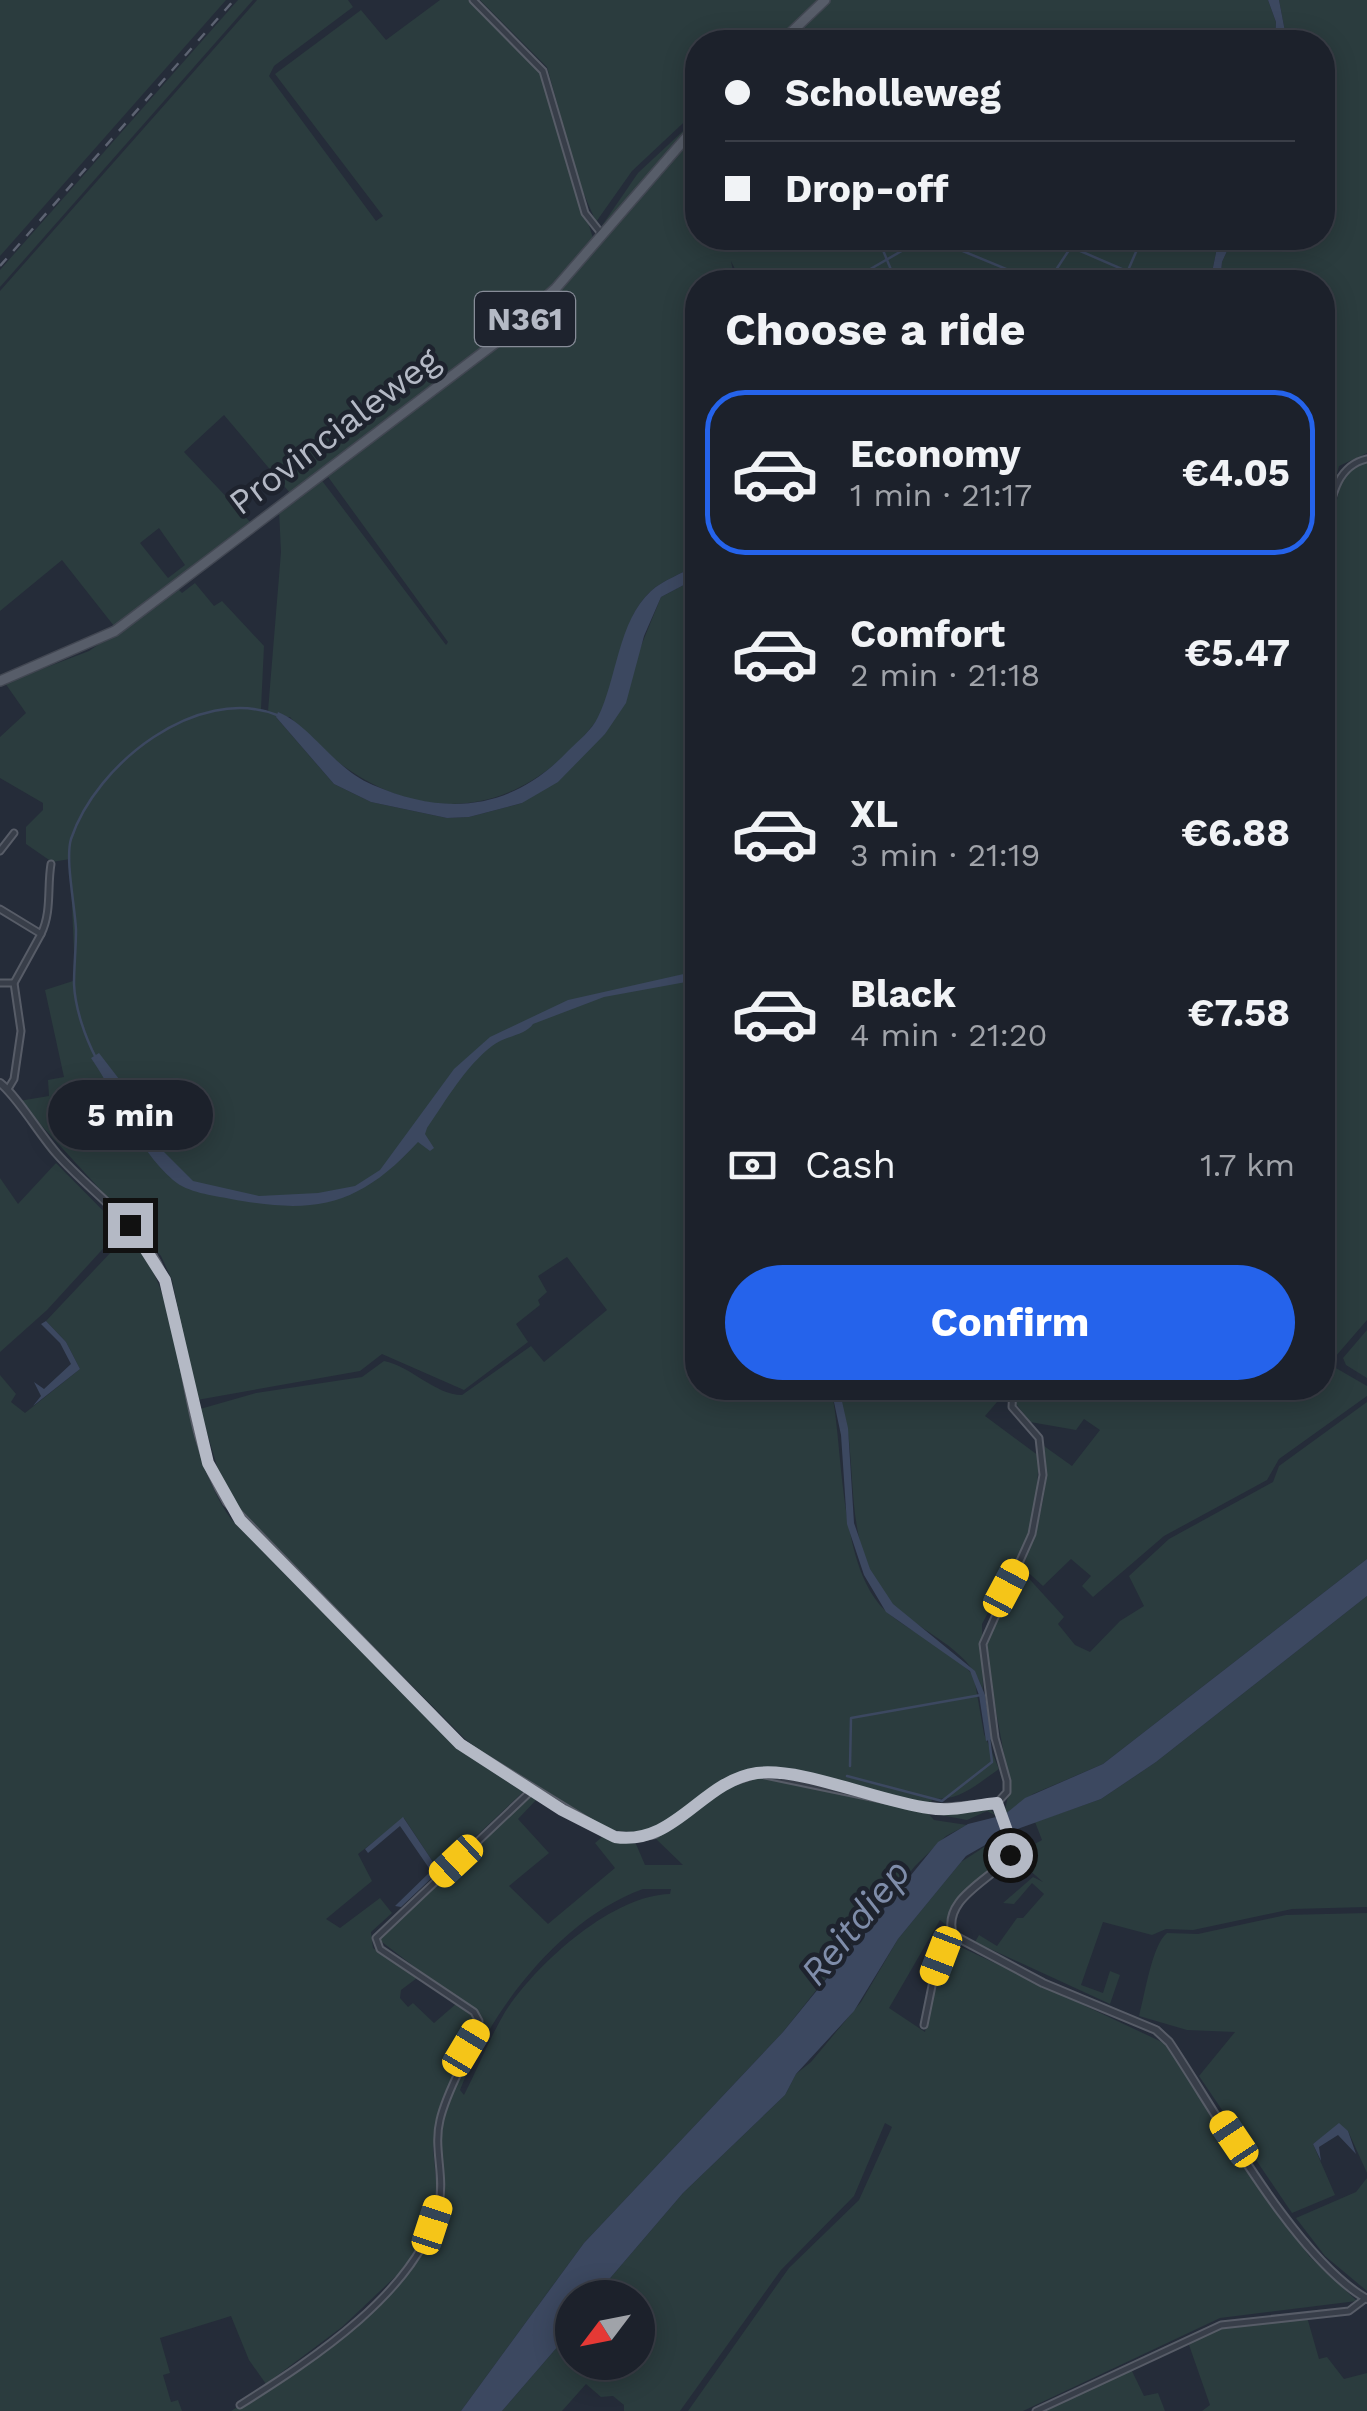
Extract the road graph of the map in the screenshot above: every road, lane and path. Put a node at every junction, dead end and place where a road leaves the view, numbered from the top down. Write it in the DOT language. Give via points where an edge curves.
graph roads {
  1 [pos="473,0"];
  2 [pos="825,0"];
  3 [pos="794,30"];
  4 [pos="685,138"];
  5 [pos="600,232"];
  6 [pos="1367,459"];
  7 [pos="1335,492"];
  8 [pos="0,681"];
  9 [pos="14,833"];
  10 [pos="0,852"];
  11 [pos="52,864"];
  12 [pos="0,909"];
  13 [pos="42,934"];
  14 [pos="0,983"];
  15 [pos="14,983"];
  16 [pos="4,1086"];
  17 [pos="1012,1400"];
  18 [pos="531,1790"];
  19 [pos="997,1803"];
  20 [pos="952,1931"];
  21 [pos="924,2025"];
  22 [pos="1366,2298"];
  23 [pos="240,2405"];
  24 [pos="1036,2411"];
  1 -- 5 [label="street" via="543,71 584,213"];
  2 -- 3 [label="main road"];
  4 -- 5 [label="main road, Provincialeweg / N361"];
  5 -- 8 [label="main road, Provincialeweg / N361" via="556,288 507,334 149,606 92,644"];
  6 -- 7 [label="street" via="1349,464"];
  9 -- 10 [label="street"];
  11 -- 13 [label="street"];
  12 -- 13 [label="street"];
  13 -- 15 [label="street"];
  14 -- 15 [label="street"];
  15 -- 16 [label="street" via="21,1031 14,1079"];
  16 -- 18 [label="street" via="57,1154 140,1236 158,1266 208,1463 233,1511 460,1744"];
  17 -- 19 [label="street" via="1039,1438 1042,1475 1032,1534 982,1644 1007,1781"];
  18 -- 19 [label="street" via="594,1829 628,1838 662,1831 726,1784 758,1773 932,1809"];
  18 -- 23 [label="street" via="376,1938 380,1948 479,2021 439,2121 439,2203 424,2246 354,2322"];
  19 -- 20 [label="street" via="1009,1858 960,1902"];
  20 -- 21 [label="street"];
  20 -- 22 [label="street" via="960,1942 1170,2042 1306,2244"];
  22 -- 24 [label="street" via="1350,2311 1221,2325"];
}
